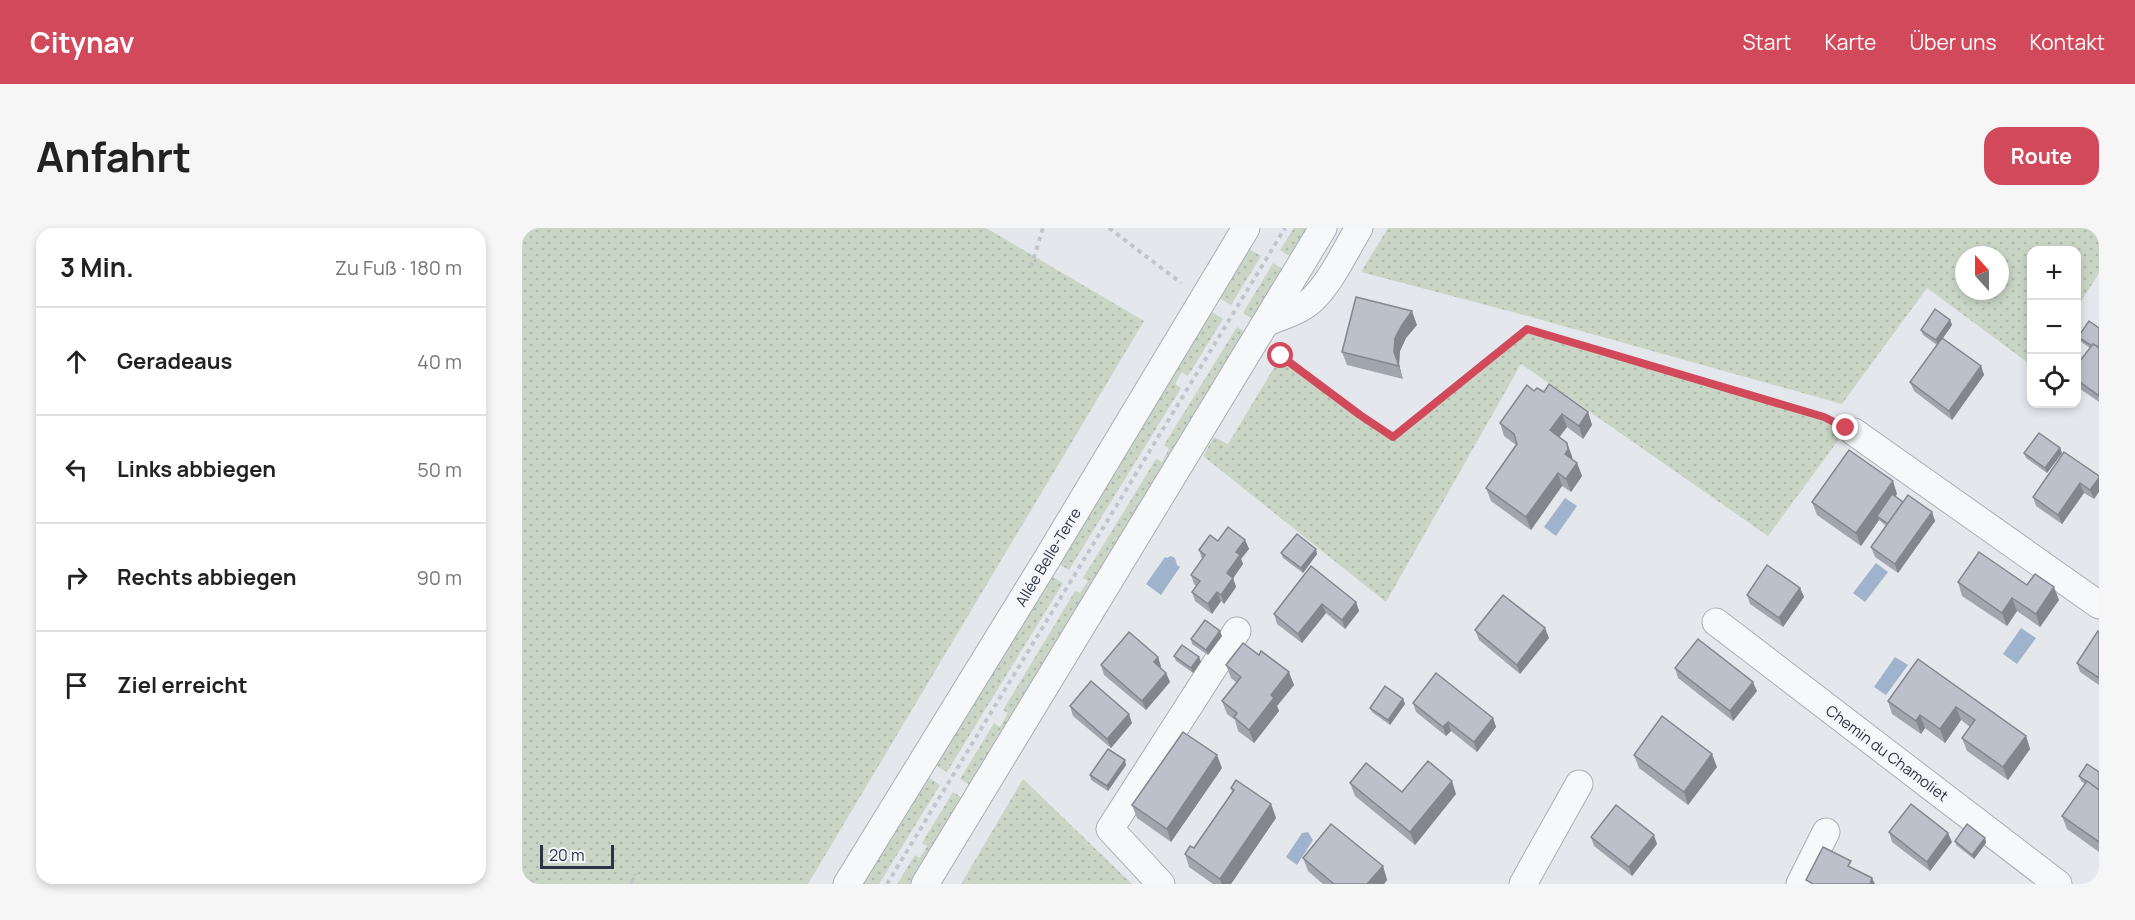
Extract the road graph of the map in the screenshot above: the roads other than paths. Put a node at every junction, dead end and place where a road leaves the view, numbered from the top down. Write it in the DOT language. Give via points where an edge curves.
graph roads {
  1 [pos="1246,228"];
  2 [pos="1323,228"];
  3 [pos="1359,228"];
  4 [pos="1263,328"];
  5 [pos="1854,432"];
  6 [pos="2099,605"];
  7 [pos="1716,622"];
  8 [pos="1237,632"];
  9 [pos="1579,784"];
  10 [pos="1826,832"];
  11 [pos="847,884"];
  12 [pos="925,884"];
  13 [pos="1161,884"];
  14 [pos="1523,884"];
  15 [pos="1800,884"];
  16 [pos="2058,884"];
  1 -- 11 [label="street, Allée Belle-Terre"];
  2 -- 4 [label="street"];
  3 -- 4 [label="street" via="1312,300"];
  4 -- 12 [label="street"];
  5 -- 6 [label="street"];
  7 -- 16 [label="street, Chemin du Chamoliet"];
  8 -- 13 [label="street" via="1110,829"];
  9 -- 14 [label="street"];
  10 -- 15 [label="street"];
}
